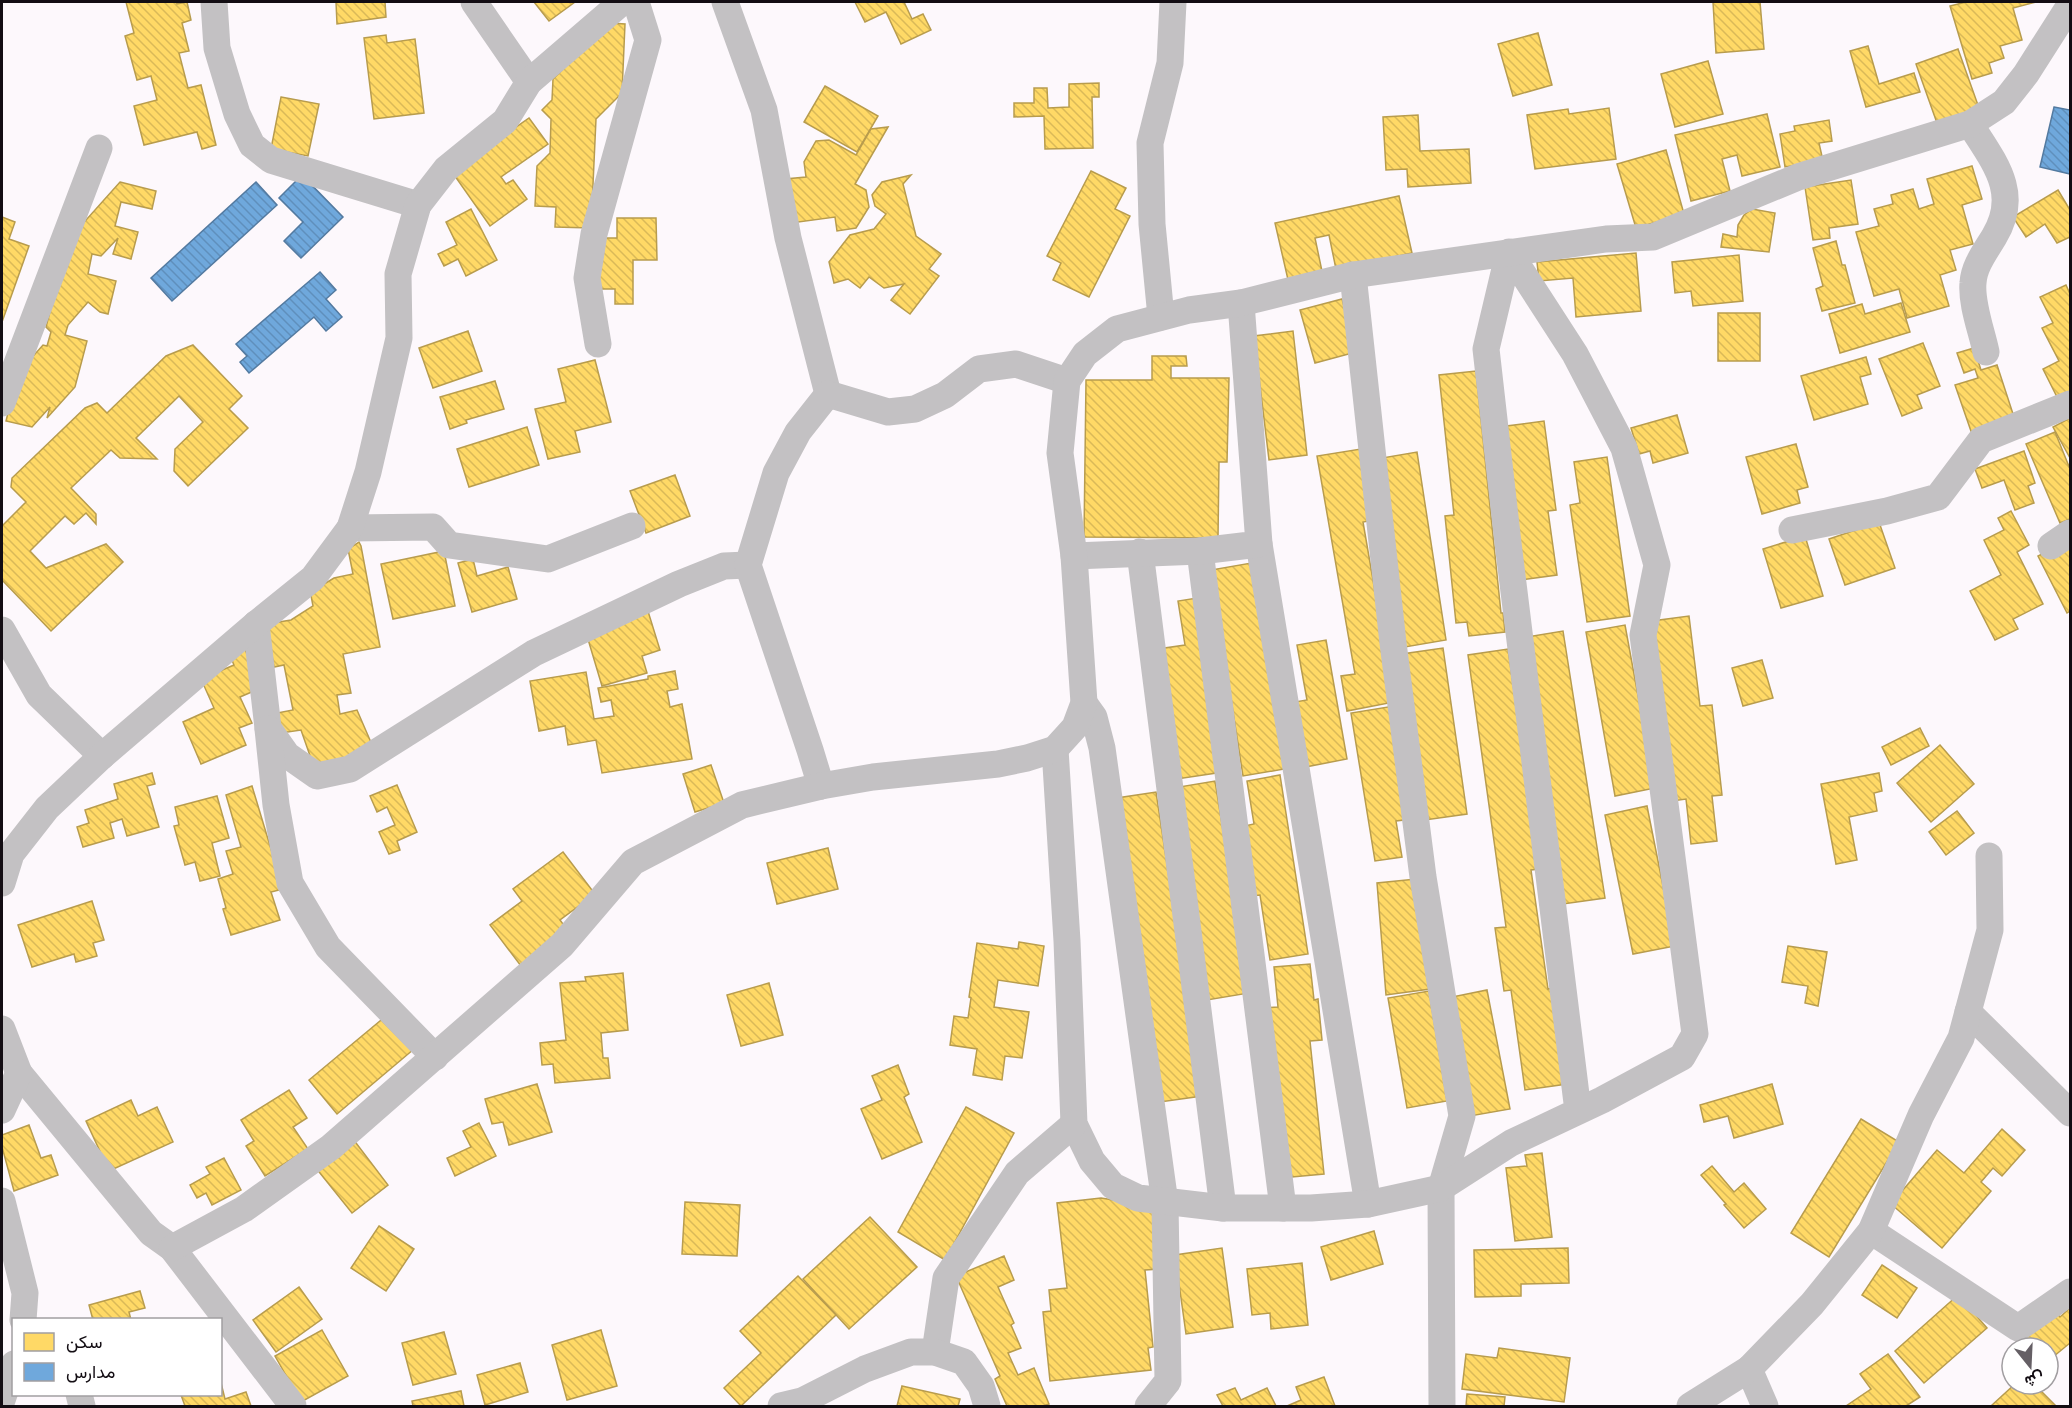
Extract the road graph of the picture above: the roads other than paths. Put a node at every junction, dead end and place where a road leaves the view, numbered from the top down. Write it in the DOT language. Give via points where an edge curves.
graph roads {
  1 [pos="214,2"];
  2 [pos="474,2"];
  3 [pos="622,2"];
  4 [pos="636,2"];
  5 [pos="725,2"];
  6 [pos="1173,2"];
  7 [pos="2070,5"];
  8 [pos="530,82"];
  9 [pos="1970,124"];
  10 [pos="99,148"];
  11 [pos="418,205"];
  12 [pos="1509,252"];
  13 [pos="1353,275"];
  14 [pos="1241,303"];
  15 [pos="1161,317"];
  16 [pos="598,344"];
  17 [pos="1986,352"];
  18 [pos="1067,381"];
  19 [pos="828,394"];
  20 [pos="2,403"];
  21 [pos="2070,404"];
  22 [pos="632,526"];
  23 [pos="350,528"];
  24 [pos="1792,530"];
  25 [pos="1259,544"];
  26 [pos="1200,550"];
  27 [pos="1140,552"];
  28 [pos="1074,556"];
  29 [pos="748,565"];
  30 [pos="256,624"];
  31 [pos="2,630"];
  32 [pos="1083,703"];
  33 [pos="268,728"];
  34 [pos="1055,749"];
  35 [pos="102,756"];
  36 [pos="821,786"];
  37 [pos="1989,856"];
  38 [pos="2,883"];
  39 [pos="1968,1012"];
  40 [pos="2,1029"];
  41 [pos="435,1057"];
  42 [pos="19,1073"];
  43 [pos="2,1110"];
  44 [pos="1578,1111"];
  45 [pos="2070,1113"];
  46 [pos="1074,1124"];
  47 [pos="1441,1188"];
  48 [pos="2,1201"];
  49 [pos="1166,1203"];
  50 [pos="1368,1204"];
  51 [pos="1223,1208"];
  52 [pos="1283,1208"];
  53 [pos="1871,1231"];
  54 [pos="172,1248"];
  55 [pos="2070,1292"];
  56 [pos="24,1293"];
  57 [pos="23,1318"];
  58 [pos="43,1318"];
  59 [pos="935,1352"];
  60 [pos="1749,1369"];
  61 [pos="12,1370"];
  62 [pos="2,1400"];
  63 [pos="293,1407"];
  64 [pos="782,1407"];
  65 [pos="987,1407"];
  66 [pos="1148,1407"];
  67 [pos="1442,1407"];
  68 [pos="1690,1407"];
  69 [pos="1765,1407"];
  1 -- 11 [label="street" via="217,48 237,114 252,145 271,160"];
  2 -- 8 [label="street"];
  3 -- 8 [label="street"];
  4 -- 16 [label="street" via="648,40 594,234 587,278"];
  5 -- 19 [label="street" via="765,110 788,238"];
  6 -- 15 [label="street" via="1170,63 1150,144 1152,224"];
  7 -- 9 [label="street" via="2004,102"];
  8 -- 11 [label="street" via="505,121 446,169"];
  9 -- 12 [label="street" via="1798,177 1653,237"];
  9 -- 17 [label="street" via="2005,186 2004,215 1978,262 1972,282"];
  10 -- 20 [label="street"];
  11 -- 23 [label="street" via="398,274 399,338 368,472"];
  12 -- 13 [label="street"];
  12 -- 44 [label="street" via="1486,349"];
  12 -- 44 [label="street" via="1575,354 1624,448 1657,565 1643,635 1695,1034 1682,1057"];
  13 -- 14 [label="street"];
  13 -- 47 [label="street" via="1423,878 1462,1116"];
  14 -- 15 [label="street"];
  14 -- 25 [label="street"];
  15 -- 18 [label="street" via="1117,329 1085,354"];
  18 -- 19 [label="street" via="1016,364 979,369 925,405 888,412"];
  18 -- 28 [label="street" via="1060,453"];
  19 -- 29 [label="street" via="798,432 776,474"];
  21 -- 24 [label="street" via="1981,440 1938,497"];
  22 -- 23 [label="street" via="548,559 449,545 433,526"];
  23 -- 30 [label="street" via="313,578"];
  25 -- 26 [label="street"];
  25 -- 50 [label="street"];
  26 -- 27 [label="street"];
  26 -- 52 [label="street"];
  27 -- 28 [label="street"];
  27 -- 51 [label="street"];
  28 -- 32 [label="street"];
  29 -- 33 [label="street" via="724,566 679,584 534,652 350,769 317,776 287,755"];
  29 -- 36 [label="street"];
  30 -- 33 [label="street"];
  30 -- 35 [label="street"];
  31 -- 35 [label="street" via="39,695"];
  32 -- 34 [label="street" via="1075,727"];
  32 -- 49 [label="street" via="1094,717 1102,748"];
  33 -- 41 [label="street" via="290,883 328,947"];
  34 -- 36 [label="street" via="998,764"];
  34 -- 46 [label="street"];
  35 -- 38 [label="street" via="47,808 11,854"];
  36 -- 41 [label="street" via="742,805 633,862 562,945"];
  37 -- 39 [label="street" via="1990,930"];
  39 -- 45 [label="street"];
  39 -- 53 [label="street" via="1961,1038 1921,1115"];
  40 -- 42 [label="street"];
  41 -- 54 [label="street" via="289,1178 244,1209"];
  42 -- 43 [label="street"];
  42 -- 54 [label="street" via="151,1233"];
  44 -- 47 [label="street" via="1511,1143"];
  46 -- 49 [label="street" via="1092,1161 1113,1186 1138,1198"];
  46 -- 59 [label="street" via="1017,1173 946,1278"];
  47 -- 50 [label="street"];
  47 -- 67 [label="street"];
  48 -- 56 [label="street"];
  49 -- 51 [label="street"];
  49 -- 66 [label="street" via="1168,1381"];
  50 -- 52 [label="street"];
  51 -- 52 [label="street"];
  53 -- 55 [label="street" via="2018,1328"];
  53 -- 60 [label="street" via="1812,1304"];
  54 -- 63 [label="street"];
  56 -- 57 [label="street"];
  56 -- 58 [label="street"];
  59 -- 64 [label="street" via="911,1352"];
  59 -- 65 [label="street" via="964,1362 981,1386"];
  60 -- 68 [label="street"];
  60 -- 69 [label="street"];
  61 -- 62 [label="street"];
}
